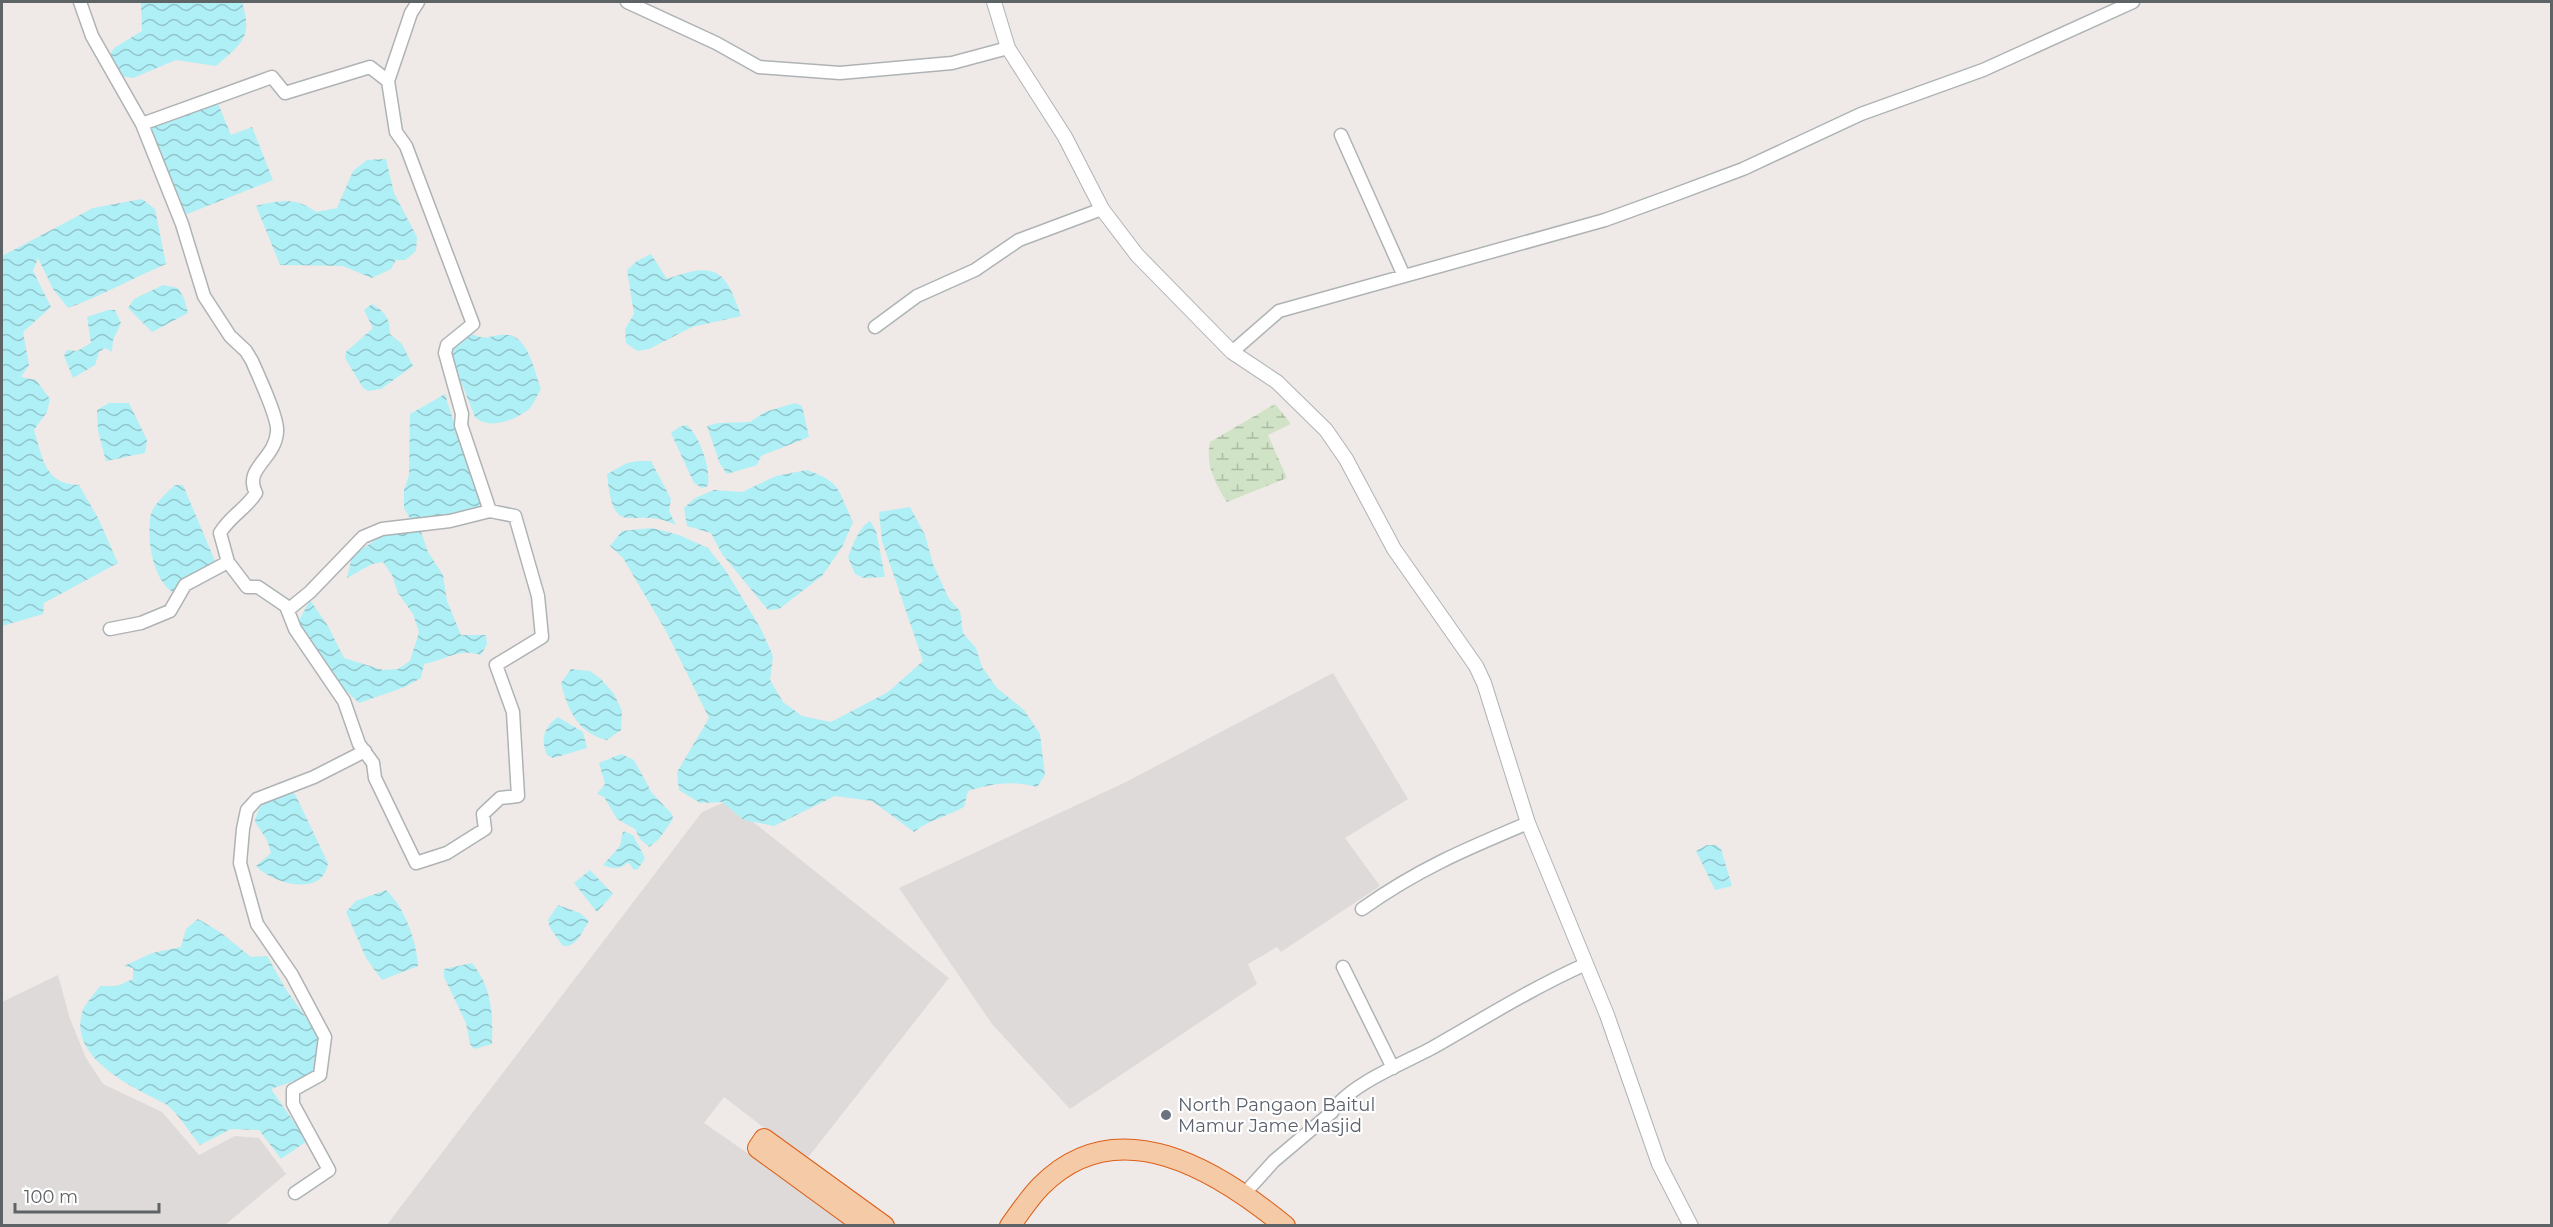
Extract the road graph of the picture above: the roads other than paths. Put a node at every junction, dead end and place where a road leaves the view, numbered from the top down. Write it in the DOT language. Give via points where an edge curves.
graph roads {
  1 [pos="80,2"];
  2 [pos="418,2"];
  3 [pos="627,2"];
  4 [pos="994,2"];
  5 [pos="2133,2"];
  6 [pos="1008,48"];
  7 [pos="388,81"];
  8 [pos="142,124"];
  9 [pos="1341,135"];
  10 [pos="1102,209"];
  11 [pos="1404,276"];
  12 [pos="875,327"];
  13 [pos="1232,352"];
  14 [pos="489,511"];
  15 [pos="228,562"];
  16 [pos="288,610"];
  17 [pos="110,629"];
  18 [pos="365,751"];
  19 [pos="1528,823"];
  20 [pos="1362,909"];
  21 [pos="1586,964"];
  22 [pos="1343,967"];
  23 [pos="1393,1068"];
  24 [pos="1071,1161"];
  25 [pos="295,1193"];
  26 [pos="1245,1193"];
  27 [pos="865,1226"];
  28 [pos="884,1226"];
  29 [pos="1002,1226"];
  30 [pos="1010,1226"];
  31 [pos="1285,1226"];
  32 [pos="1690,1226"];
  1 -- 8 [label="street" via="92,36"];
  2 -- 7 [label="street"];
  3 -- 6 [label="street" via="759,67 840,73 951,63"];
  4 -- 6 [label="street"];
  5 -- 11 [label="street" via="1983,70 1861,114 1743,169 1605,219"];
  6 -- 10 [label="street" via="1065,137"];
  7 -- 8 [label="street" via="370,67 285,93 272,77"];
  7 -- 14 [label="street" via="396,132 406,146 472,324 447,345 445,353 462,414 461,425"];
  8 -- 15 [label="street" via="182,224 204,296 252,361 278,429 268,458 252,474 256,493 230,517 220,533"];
  9 -- 11 [label="street"];
  10 -- 12 [label="street" via="1019,240 975,270 916,296"];
  10 -- 13 [label="street" via="1137,255"];
  11 -- 13 [label="street" via="1280,311"];
  13 -- 19 [label="street" via="1277,382 1326,430 1346,459 1394,549 1484,682"];
  14 -- 16 [label="street" via="450,521 382,529 363,537"];
  14 -- 18 [label="street" via="514,516 538,596 542,637 496,664 513,712 518,796 500,798 483,814 485,829 447,853 416,863"];
  15 -- 16 [label="street" via="248,587 258,587"];
  15 -- 17 [label="street" via="185,585 170,610 141,623"];
  16 -- 18 [label="street" via="296,629 344,701"];
  18 -- 25 [label="street" via="314,777 257,799 247,810 243,829 240,863 257,924 292,975 325,1037 320,1075 293,1090 293,1104 329,1170"];
  19 -- 20 [label="street" via="1440,859"];
  19 -- 21 [label="street"];
  21 -- 23 [label="street" via="1534,987"];
  21 -- 32 [label="street" via="1659,1164"];
  22 -- 23 [label="street"];
  23 -- 26 [label="street" via="1337,1103"];
  24 -- 26 [label="highway" via="1099,1149 1119,1146 1158,1148 1196,1161"];
  24 -- 29 [label="highway" via="1044,1175"];
  24 -- 30 [label="highway" via="1042,1185"];
  26 -- 31 [label="highway"];
  27 -- 28 [label="highway" via="758,1148 764,1138"];
}
